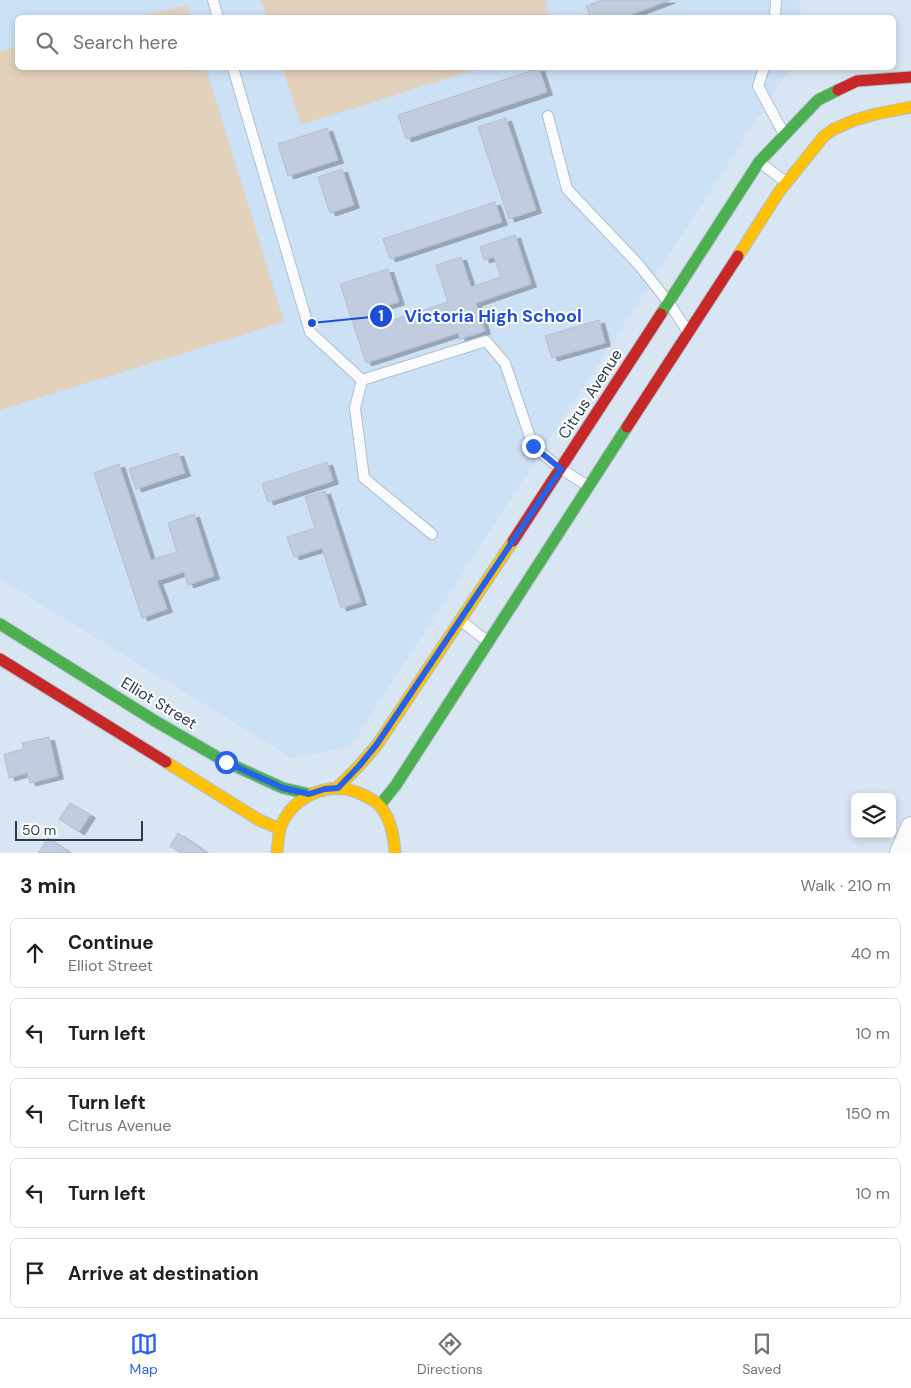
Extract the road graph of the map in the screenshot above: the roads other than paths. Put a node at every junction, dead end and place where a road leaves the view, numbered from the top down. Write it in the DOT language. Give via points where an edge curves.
graph roads {
  1 [pos="213,0"];
  2 [pos="776,0"];
  3 [pos="217,15"];
  4 [pos="775,15"];
  5 [pos="234,70"];
  6 [pos="763,70"];
  7 [pos="911,77"];
  8 [pos="911,107"];
  9 [pos="548,116"];
  10 [pos="785,135"];
  11 [pos="759,162"];
  12 [pos="786,183"];
  13 [pos="669,303"];
  14 [pos="688,332"];
  15 [pos="362,380"];
  16 [pos="561,469"];
  17 [pos="589,486"];
  18 [pos="432,534"];
  19 [pos="460,620"];
  20 [pos="2,630"];
  21 [pos="488,642"];
  22 [pos="0,659"];
  23 [pos="338,788"];
  24 [pos="309,794"];
  25 [pos="380,806"];
  26 [pos="911,827"];
  27 [pos="280,829"];
  28 [pos="277,853"];
  29 [pos="395,853"];
  30 [pos="900,853"];
  1 -- 3 [label="lane"];
  2 -- 4 [label="lane"];
  5 -- 15 [label="lane" via="310,332"];
  6 -- 10 [label="lane" via="758,86"];
  7 -- 10 [label="street, Citrus Avenue" via="857,81 818,100"];
  8 -- 12 [label="street" via="864,115 838,126 824,136"];
  9 -- 13 [label="lane" via="567,189 639,265"];
  10 -- 11 [label="street, Citrus Avenue"];
  11 -- 12 [label="lane"];
  11 -- 13 [label="street, Citrus Avenue"];
  12 -- 14 [label="street"];
  13 -- 14 [label="lane"];
  13 -- 16 [label="street, Citrus Avenue"];
  14 -- 17 [label="street"];
  15 -- 16 [label="lane" via="486,340 505,363 533,446"];
  15 -- 18 [label="lane" via="355,408 364,478"];
  16 -- 17 [label="lane"];
  16 -- 19 [label="street, Citrus Avenue"];
  17 -- 21 [label="street"];
  19 -- 21 [label="lane"];
  19 -- 23 [label="street, Citrus Avenue" via="377,744"];
  20 -- 24 [label="street, Elliot Street" via="226,762 283,788"];
  21 -- 25 [label="street"];
  22 -- 27 [label="street" via="260,820"];
  23 -- 24 [label="street"];
  23 -- 25 [label="street" via="364,795"];
  24 -- 27 [label="street" via="288,813"];
  25 -- 29 [label="street" via="392,827"];
  26 -- 30 [label="street"];
  27 -- 28 [label="street"];
}
